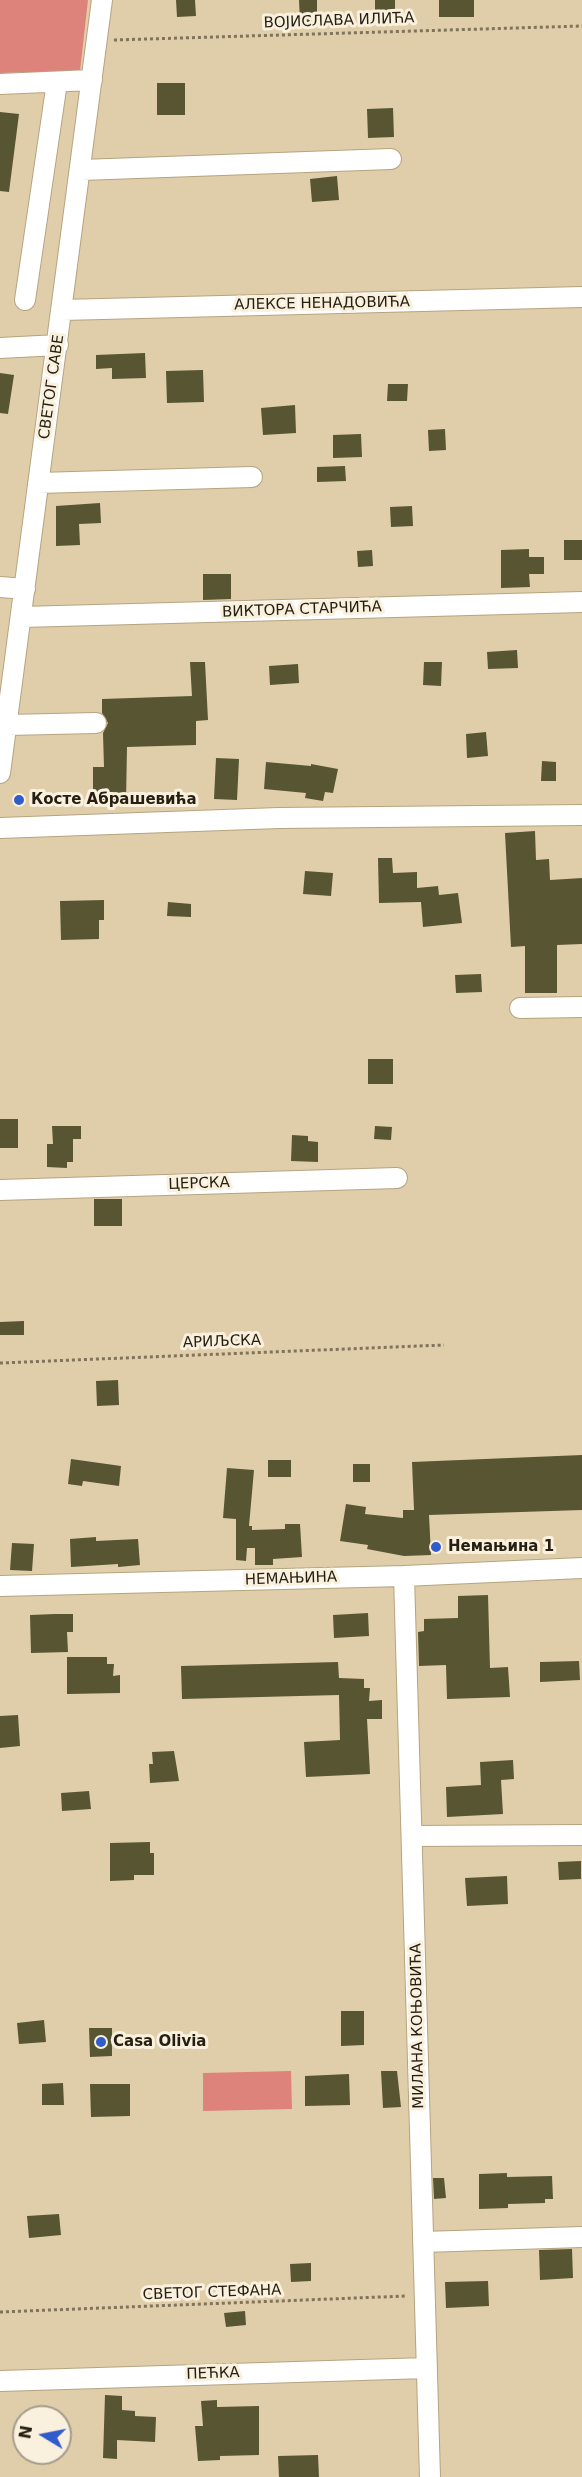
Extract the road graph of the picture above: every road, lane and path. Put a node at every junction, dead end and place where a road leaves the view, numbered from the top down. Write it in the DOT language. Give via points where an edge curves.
graph roads {
  1 [pos="102,0"];
  2 [pos="582,26"];
  3 [pos="97,41"];
  4 [pos="92,80"];
  5 [pos="57,82"];
  6 [pos="0,84"];
  7 [pos="391,159"];
  8 [pos="81,170"];
  9 [pos="582,297"];
  10 [pos="25,300"];
  11 [pos="62,310"];
  12 [pos="57,345"];
  13 [pos="0,348"];
  14 [pos="252,477"];
  15 [pos="38,483"];
  16 [pos="0,587"];
  17 [pos="25,589"];
  18 [pos="582,602"];
  19 [pos="21,617"];
  20 [pos="96,723"];
  21 [pos="7,725"];
  22 [pos="0,773"];
  23 [pos="582,815"];
  24 [pos="0,828"];
  25 [pos="582,1007"];
  26 [pos="520,1008"];
  27 [pos="397,1178"];
  28 [pos="0,1190"];
  29 [pos="444,1345"];
  30 [pos="0,1363"];
  31 [pos="582,1568"];
  32 [pos="405,1575"];
  33 [pos="0,1586"];
  34 [pos="582,1835"];
  35 [pos="412,1836"];
  36 [pos="582,2237"];
  37 [pos="423,2242"];
  38 [pos="425,2295"];
  39 [pos="0,2312"];
  40 [pos="427,2368"];
  41 [pos="0,2381"];
  42 [pos="430,2477"];
  1 -- 3 [label="street, СВЕТОГ САВЕ"];
  2 -- 3 [label="path, ВОЈИСЛАВА ИЛИЋА"];
  3 -- 4 [label="street, СВЕТОГ САВЕ"];
  4 -- 5 [label="street"];
  4 -- 8 [label="street, СВЕТОГ САВЕ"];
  5 -- 6 [label="street"];
  5 -- 10 [label="street"];
  7 -- 8 [label="street"];
  8 -- 11 [label="street, СВЕТОГ САВЕ"];
  9 -- 11 [label="street, АЛЕКСЕ НЕНАДОВИЋА"];
  11 -- 12 [label="street, СВЕТОГ САВЕ"];
  12 -- 13 [label="street"];
  12 -- 15 [label="street, СВЕТОГ САВЕ"];
  14 -- 15 [label="street"];
  15 -- 17 [label="street, СВЕТОГ САВЕ"];
  16 -- 17 [label="street"];
  17 -- 19 [label="street, СВЕТОГ САВЕ"];
  18 -- 19 [label="street, ВИКТОРА СТАРЧИЋА"];
  19 -- 21 [label="street, СВЕТОГ САВЕ"];
  20 -- 21 [label="street"];
  21 -- 22 [label="street, СВЕТОГ САВЕ"];
  23 -- 24 [label="street" via="279,818"];
  25 -- 26 [label="street"];
  27 -- 28 [label="street, ЦЕРСКА"];
  29 -- 30 [label="path, АРИЉСКА"];
  31 -- 32 [label="street, НЕМАЊИНА"];
  32 -- 33 [label="street, НЕМАЊИНА"];
  32 -- 35 [label="street, МИЛАНА КОЊОВИЋА"];
  34 -- 35 [label="street"];
  35 -- 37 [label="street, МИЛАНА КОЊОВИЋА"];
  36 -- 37 [label="street"];
  37 -- 38 [label="street, МИЛАНА КОЊОВИЋА"];
  38 -- 39 [label="path, СВЕТОГ СТЕФАНА"];
  38 -- 40 [label="street, МИЛАНА КОЊОВИЋА"];
  40 -- 41 [label="street, ПЕЋКА"];
  40 -- 42 [label="street, МИЛАНА КОЊОВИЋА"];
}
